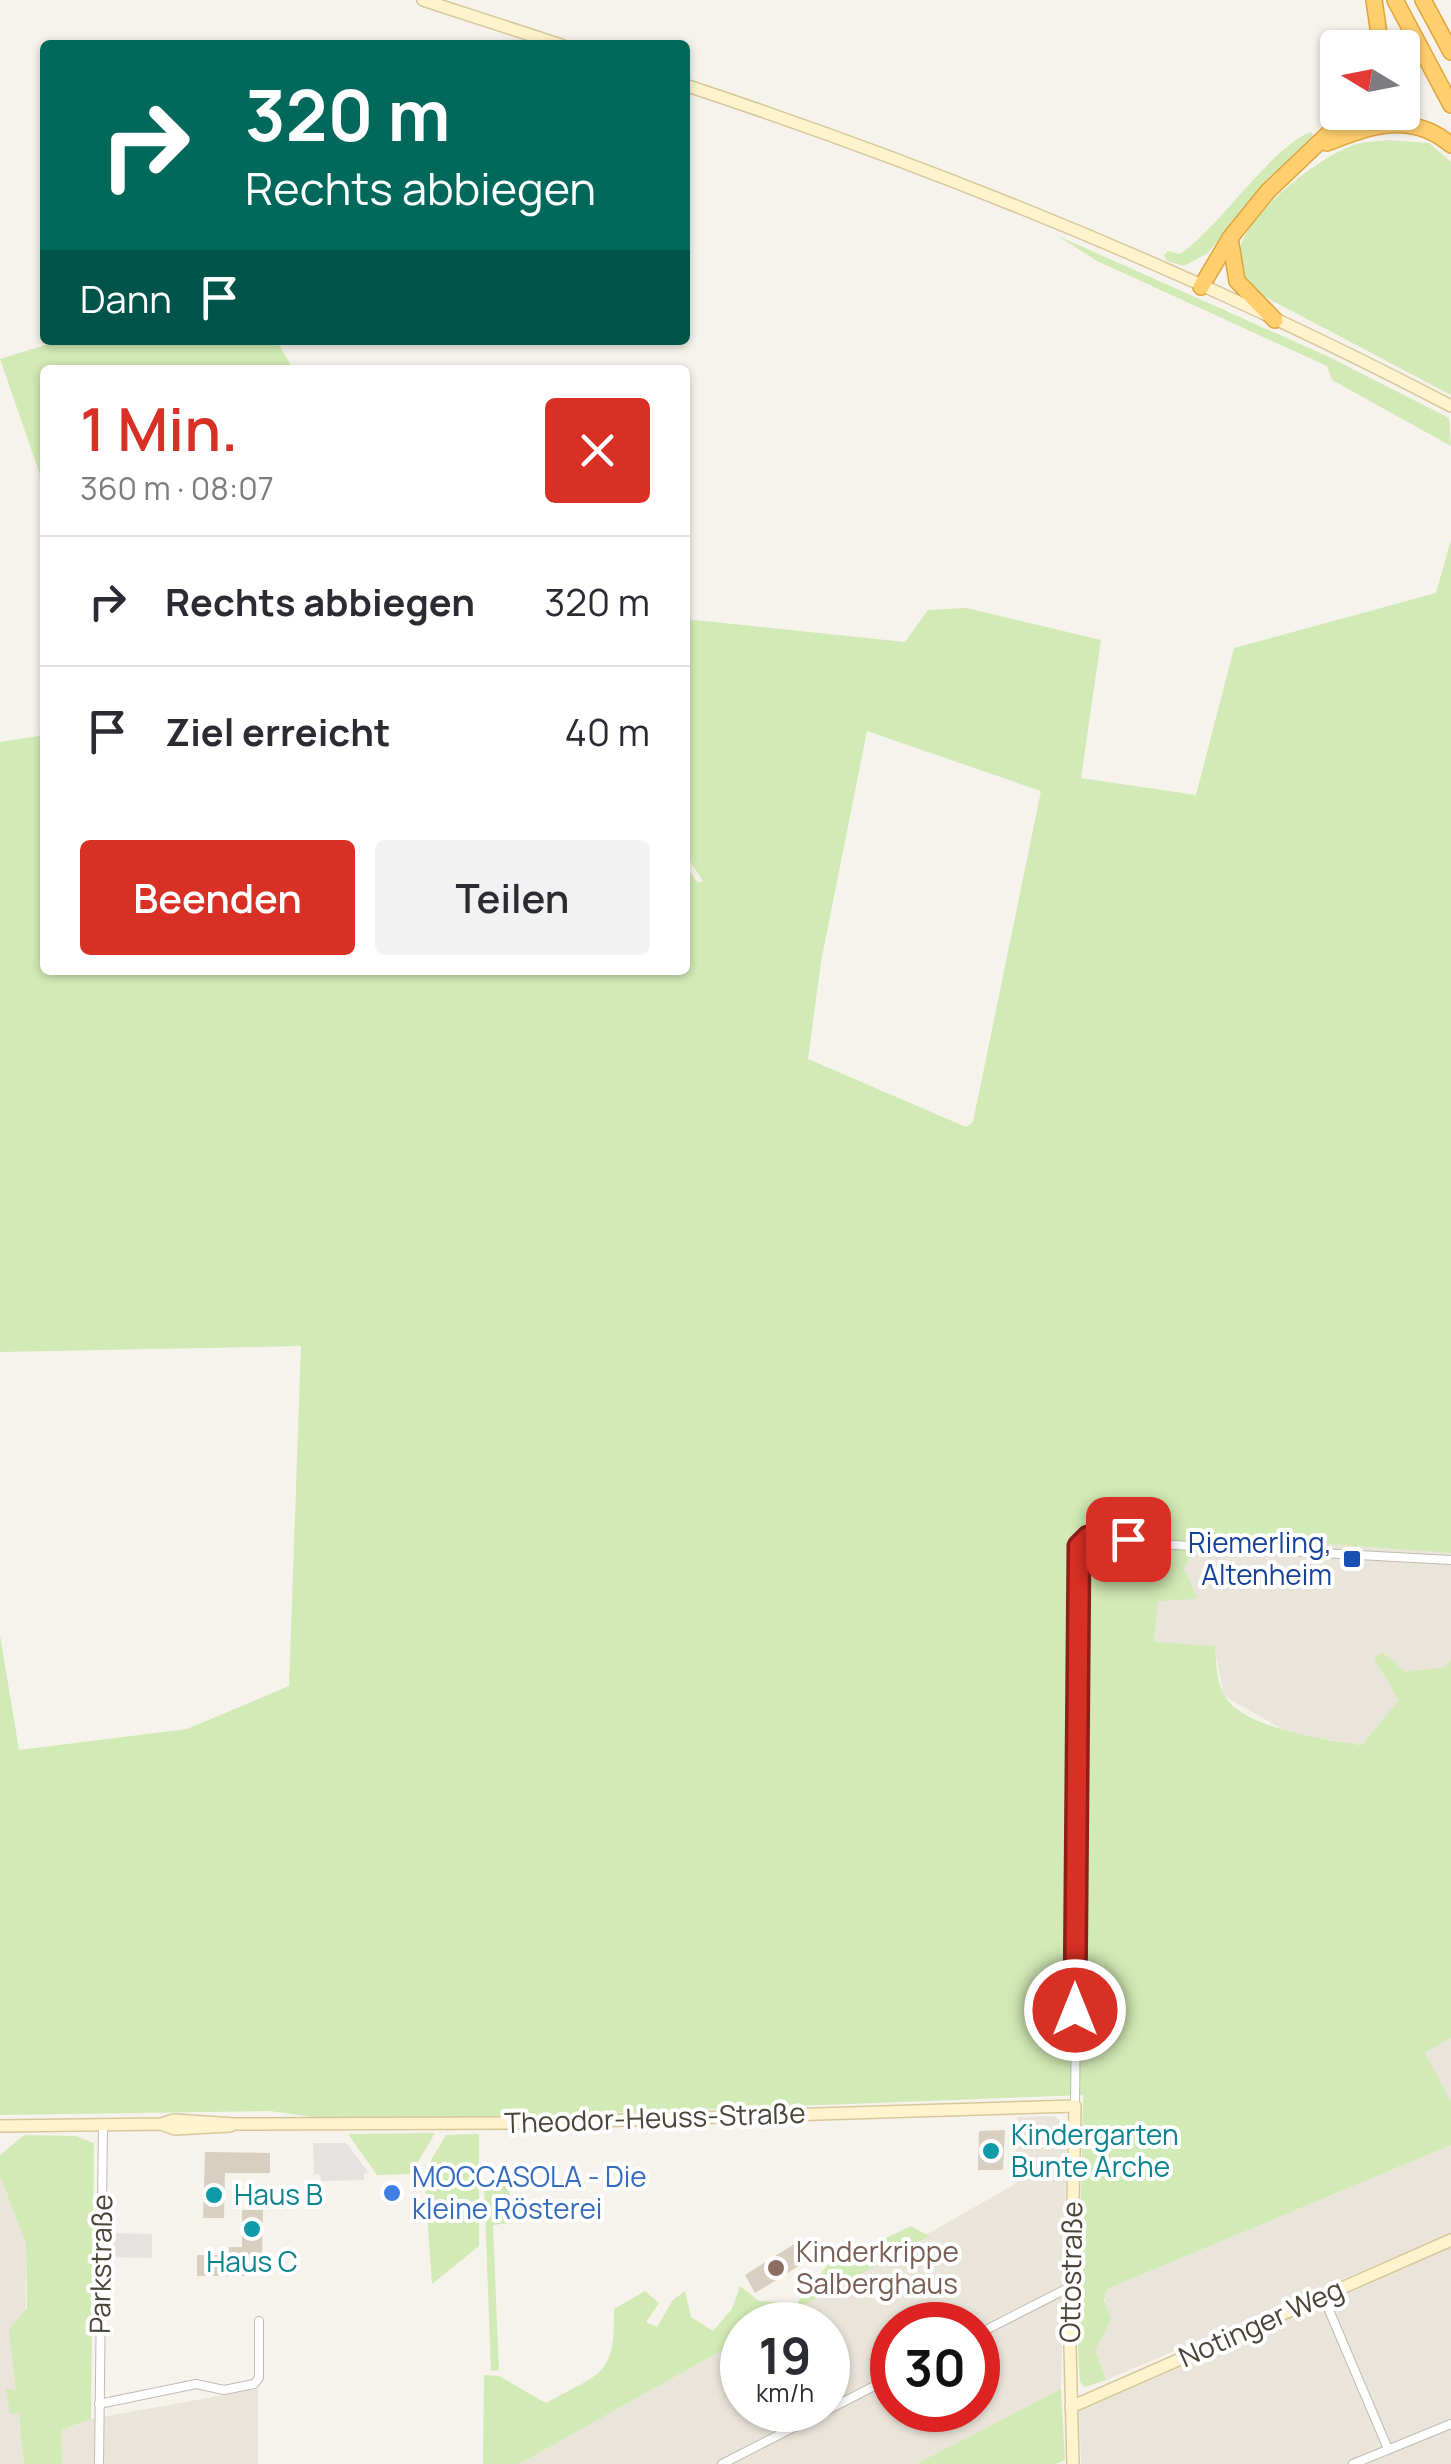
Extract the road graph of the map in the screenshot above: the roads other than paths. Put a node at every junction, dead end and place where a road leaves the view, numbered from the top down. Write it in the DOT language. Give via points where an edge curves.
graph roads {
  1 [pos="423,0"];
  2 [pos="1374,0"];
  3 [pos="1395,0"];
  4 [pos="1424,0"];
  5 [pos="1378,30"];
  6 [pos="546,40"];
  7 [pos="1451,52"];
  8 [pos="690,87"];
  9 [pos="1451,105"];
  10 [pos="1334,130"];
  11 [pos="1451,144"];
  12 [pos="1314,149"];
  13 [pos="1230,238"];
  14 [pos="1201,287"];
  15 [pos="1275,320"];
  16 [pos="1451,406"];
  17 [pos="1451,1560"];
  18 [pos="1075,2106"];
  19 [pos="103,2124"];
  20 [pos="0,2126"];
  21 [pos="1451,2240"];
  22 [pos="1070,2287"];
  23 [pos="1323,2296"];
  24 [pos="259,2321"];
  25 [pos="1000,2323"];
  26 [pos="870,2389"];
  27 [pos="99,2404"];
  28 [pos="1071,2407"];
  29 [pos="1451,2424"];
  30 [pos="1388,2449"];
  31 [pos="99,2464"];
  32 [pos="722,2464"];
  33 [pos="1073,2464"];
  34 [pos="1353,2464"];
  1 -- 6 [label="street"];
  2 -- 5 [label="highway"];
  3 -- 9 [label="highway"];
  4 -- 7 [label="highway"];
  8 -- 14 [label="street" via="904,162"];
  10 -- 12 [label="highway"];
  11 -- 12 [label="highway" via="1422,127 1398,123"];
  12 -- 13 [label="highway"];
  13 -- 14 [label="highway"];
  13 -- 15 [label="highway" via="1237,281"];
  14 -- 15 [label="street"];
  15 -- 16 [label="street"];
  17 -- 18 [label="street, Ottostraße" via="1081,1540"];
  18 -- 19 [label="street, Theodor-Heuss-Straße" via="528,2123 175,2129"];
  18 -- 22 [label="street, Ottostraße"];
  19 -- 20 [label="street, Theodor-Heuss-Straße"];
  19 -- 27 [label="street, Parkstraße"];
  21 -- 23 [label="street, Notinger Weg"];
  22 -- 25 [label="street"];
  22 -- 28 [label="street, Ottostraße"];
  23 -- 28 [label="street, Notinger Weg"];
  23 -- 30 [label="street"];
  24 -- 27 [label="street" via="254,2384 224,2390 196,2384"];
  26 -- 32 [label="street"];
  27 -- 31 [label="street, Parkstraße"];
  28 -- 33 [label="street, Ottostraße"];
  29 -- 30 [label="street"];
  30 -- 34 [label="street"];
}
